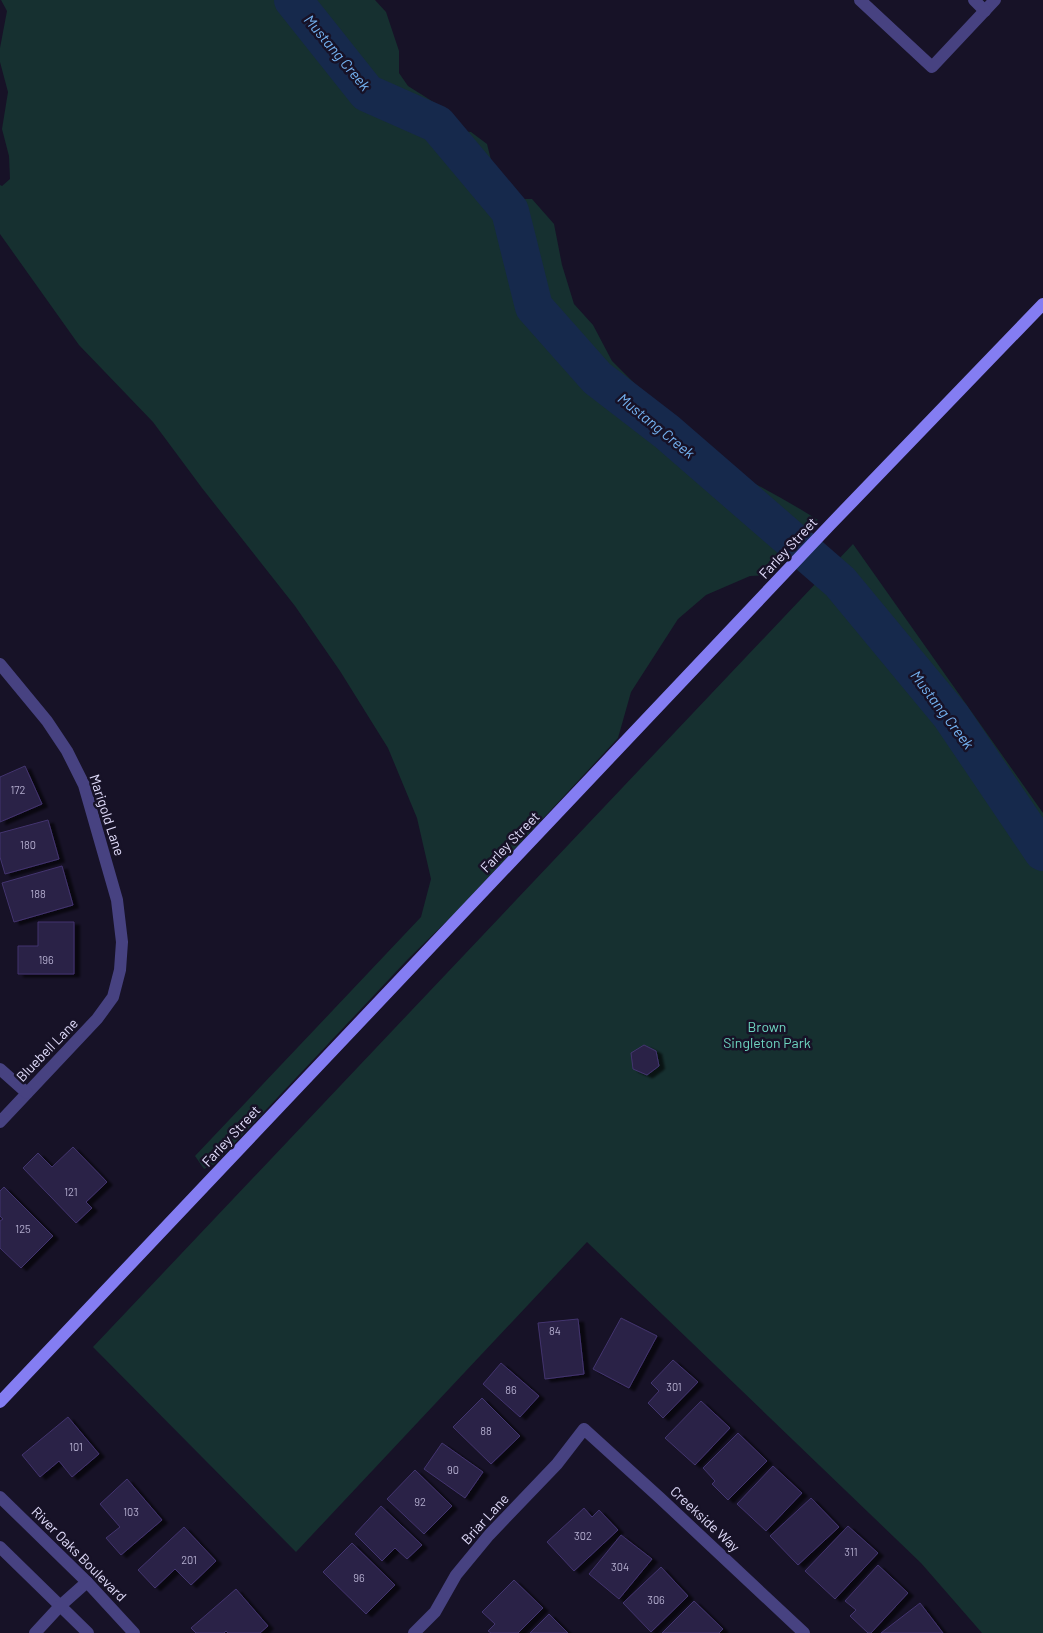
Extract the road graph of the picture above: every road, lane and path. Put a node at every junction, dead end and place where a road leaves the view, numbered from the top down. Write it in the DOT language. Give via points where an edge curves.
graph roads {
  1 [pos="860,0"];
  2 [pos="974,0"];
  3 [pos="995,0"];
  4 [pos="985,11"];
  5 [pos="1043,304"];
  6 [pos="0,664"];
  7 [pos="113,997"];
  8 [pos="0,1069"];
  9 [pos="27,1093"];
  10 [pos="0,1122"];
  11 [pos="0,1402"];
  12 [pos="584,1429"];
  13 [pos="0,1497"];
  14 [pos="0,1547"];
  15 [pos="87,1582"];
  16 [pos="60,1606"];
  17 [pos="35,1633"];
  18 [pos="88,1633"];
  19 [pos="134,1633"];
  20 [pos="414,1633"];
  21 [pos="804,1633"];
  1 -- 4 [label="street" via="932,67"];
  2 -- 4 [label="street"];
  3 -- 4 [label="street"];
  5 -- 11 [label="street, Farley Street"];
  6 -- 7 [label="street, Marigold Lane" via="67,751 84,785 118,900 122,942 120,970"];
  7 -- 9 [label="street, Bluebell Lane" via="97,1019"];
  8 -- 9 [label="street"];
  9 -- 10 [label="street, Bluebell Lane"];
  12 -- 20 [label="street, Briar Lane" via="557,1464 489,1535 456,1575 434,1612"];
  12 -- 21 [label="street, Creekside Way"];
  13 -- 15 [label="street, River Oaks Boulevard"];
  14 -- 16 [label="street"];
  15 -- 16 [label="street"];
  15 -- 19 [label="street, River Oaks Boulevard"];
  16 -- 17 [label="street"];
  16 -- 18 [label="street"];
}
